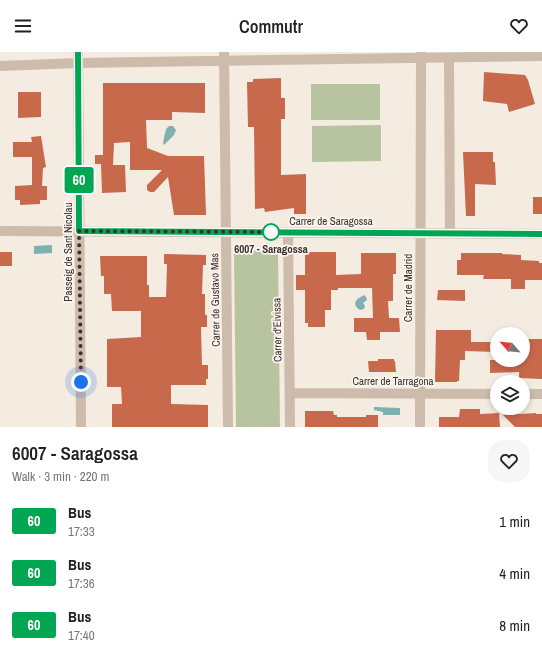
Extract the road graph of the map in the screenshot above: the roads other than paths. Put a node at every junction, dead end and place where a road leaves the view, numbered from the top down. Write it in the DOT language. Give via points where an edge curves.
graph roads {
  1 [pos="78,52"];
  2 [pos="421,55"];
  3 [pos="290,56"];
  4 [pos="542,56"];
  5 [pos="224,57"];
  6 [pos="450,58"];
  7 [pos="78,63"];
  8 [pos="0,66"];
  9 [pos="0,231"];
  10 [pos="79,231"];
  11 [pos="226,232"];
  12 [pos="288,233"];
  13 [pos="420,233"];
  14 [pos="450,233"];
  15 [pos="542,234"];
  16 [pos="290,393"];
  17 [pos="420,393"];
  18 [pos="490,394"];
  19 [pos="530,394"];
  20 [pos="542,394"];
  21 [pos="81,427"];
  22 [pos="228,427"];
  23 [pos="290,427"];
  24 [pos="420,427"];
  1 -- 7 [label="street, Passeig de Sant Nicolau"];
  2 -- 3 [label="street"];
  2 -- 6 [label="street"];
  2 -- 13 [label="street, Carrer de Madrid"];
  3 -- 5 [label="street"];
  4 -- 6 [label="street"];
  5 -- 7 [label="street"];
  5 -- 11 [label="street, Carrer de Gustavo Mas"];
  6 -- 14 [label="street"];
  7 -- 8 [label="street"];
  7 -- 10 [label="street, Passeig de Sant Nicolau"];
  9 -- 10 [label="street, Carrer de Saragossa"];
  10 -- 11 [label="street, Carrer de Saragossa"];
  10 -- 21 [label="street, Passeig de Sant Nicolau"];
  11 -- 12 [label="street, Carrer de Saragossa"];
  11 -- 22 [label="street, Carrer de Gustavo Mas"];
  12 -- 13 [label="street, Carrer de Saragossa"];
  12 -- 16 [label="street, Carrer d'Eivissa"];
  13 -- 14 [label="street, Carrer de Saragossa"];
  13 -- 17 [label="street, Carrer de Madrid"];
  14 -- 15 [label="street, Carrer de Saragossa"];
  16 -- 17 [label="street, Carrer de Tarragona"];
  16 -- 23 [label="street, Carrer d'Eivissa"];
  17 -- 18 [label="street, Carrer de Tarragona"];
  17 -- 24 [label="street, Carrer de Madrid"];
  19 -- 20 [label="street"];
}
